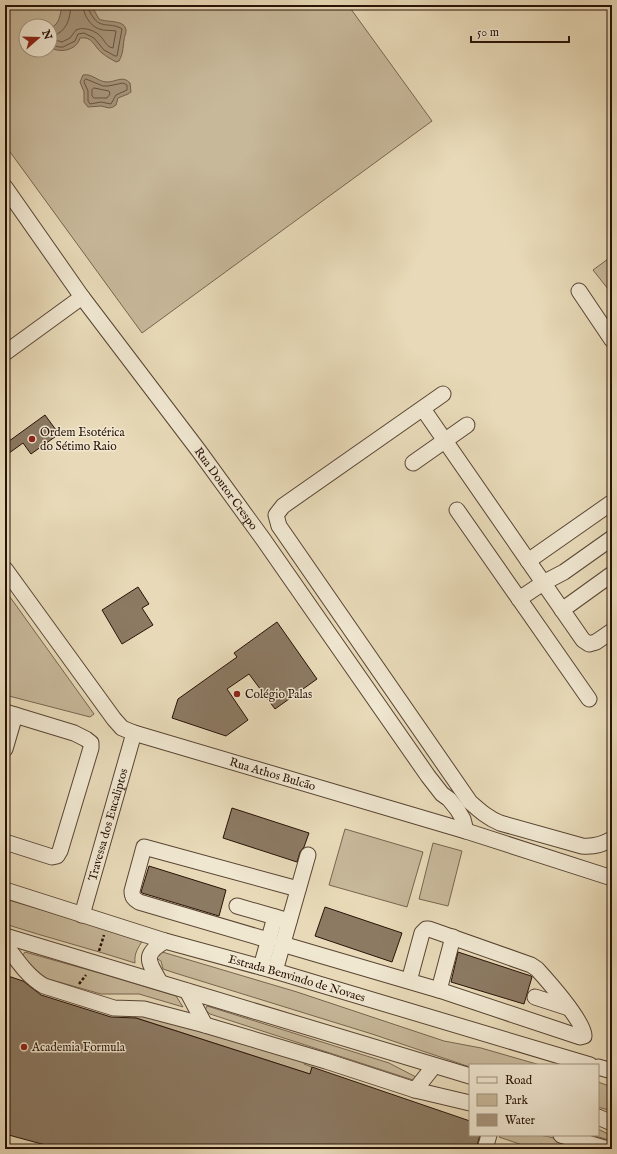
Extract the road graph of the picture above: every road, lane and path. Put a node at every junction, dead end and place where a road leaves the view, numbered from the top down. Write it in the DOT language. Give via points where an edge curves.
graph roads {
  1 [pos="5,187"];
  2 [pos="579,291"];
  3 [pos="82,297"];
  4 [pos="612,340"];
  5 [pos="5,353"];
  6 [pos="443,394"];
  7 [pos="422,409"];
  8 [pos="467,425"];
  9 [pos="445,441"];
  10 [pos="413,463"];
  11 [pos="611,503"];
  12 [pos="457,510"];
  13 [pos="612,538"];
  14 [pos="528,561"];
  15 [pos="5,569"];
  16 [pos="612,574"];
  17 [pos="543,583"];
  18 [pos="519,599"];
  19 [pos="562,610"];
  20 [pos="612,630"];
  21 [pos="589,699"];
  22 [pos="10,713"];
  23 [pos="134,733"];
  24 [pos="5,749"];
  25 [pos="442,794"];
  26 [pos="447,826"];
  27 [pos="466,832"];
  28 [pos="612,839"];
  29 [pos="5,842"];
  30 [pos="308,855"];
  31 [pos="609,874"];
  32 [pos="298,889"];
  33 [pos="5,890"];
  34 [pos="237,906"];
  35 [pos="82,915"];
  36 [pos="282,919"];
  37 [pos="5,936"];
  38 [pos="453,938"];
  39 [pos="164,941"];
  40 [pos="275,942"];
  41 [pos="5,944"];
  42 [pos="260,967"];
  43 [pos="275,971"];
  44 [pos="408,981"];
  45 [pos="160,982"];
  46 [pos="439,990"];
  47 [pos="188,991"];
  48 [pos="535,997"];
  49 [pos="569,1008"];
  50 [pos="205,1025"];
  51 [pos="587,1064"];
  52 [pos="434,1066"];
  53 [pos="599,1067"];
  54 [pos="612,1072"];
  55 [pos="469,1076"];
  56 [pos="415,1090"];
  57 [pos="469,1103"];
  58 [pos="599,1116"];
  59 [pos="612,1123"];
  60 [pos="489,1136"];
  61 [pos="564,1136"];
  62 [pos="612,1148"];
  63 [pos="485,1149"];
  1 -- 3 [label="street, Rua Doutor Crespo"];
  2 -- 4 [label="street"];
  3 -- 5 [label="street"];
  3 -- 25 [label="street, Rua Doutor Crespo" via="263,539"];
  6 -- 7 [label="street"];
  7 -- 9 [label="street"];
  7 -- 28 [label="street" via="283,506 276,515 279,526 470,802 489,818 500,823 582,846 592,847"];
  8 -- 9 [label="street"];
  9 -- 10 [label="street"];
  9 -- 14 [label="street"];
  11 -- 14 [label="street"];
  12 -- 18 [label="street"];
  13 -- 17 [label="street" via="564,572"];
  14 -- 17 [label="street"];
  15 -- 23 [label="street, Rua Athos Bulcão" via="114,719 122,728"];
  16 -- 19 [label="street"];
  17 -- 18 [label="street"];
  17 -- 19 [label="street"];
  18 -- 21 [label="street"];
  19 -- 20 [label="street" via="583,640 589,644"];
  22 -- 24 [label="street"];
  22 -- 29 [label="street" via="74,733 91,743 91,748 57,856 52,857"];
  23 -- 26 [label="street, Rua Athos Bulcão"];
  23 -- 35 [label="street, Travessa dos Eucaliptos"];
  25 -- 26 [label="street, Rua Doutor Crespo"];
  25 -- 27 [label="street, Rua Doutor Crespo" via="457,809"];
  26 -- 27 [label="street, Rua Athos Bulcão"];
  27 -- 31 [label="street, Rua Athos Bulcão"];
  30 -- 32 [label="street"];
  32 -- 36 [label="street"];
  32 -- 40 [label="street" via="144,847 132,891 135,900"];
  33 -- 35 [label="street, Estrada Benvindo de Novaes"];
  34 -- 36 [label="street"];
  35 -- 39 [label="street, Estrada Benvindo de Novaes"];
  36 -- 40 [label="street"];
  37 -- 45 [label="street"];
  38 -- 44 [label="street" via="429,929 424,930"];
  38 -- 46 [label="street"];
  38 -- 49 [label="street" via="537,969"];
  39 -- 42 [label="street, Estrada Benvindo de Novaes"];
  39 -- 45 [label="street" via="154,948 149,960"];
  40 -- 42 [label="street"];
  40 -- 43 [label="street"];
  40 -- 44 [label="street"];
  41 -- 50 [label="street" via="34,981 44,986 114,1008 144,1009"];
  42 -- 43 [label="street, Estrada Benvindo de Novaes"];
  43 -- 51 [label="street, Estrada Benvindo de Novaes"];
  44 -- 46 [label="street"];
  45 -- 47 [label="street"];
  46 -- 49 [label="street" via="583,1037 584,1031"];
  47 -- 50 [label="street"];
  47 -- 52 [label="street"];
  48 -- 49 [label="street"];
  50 -- 56 [label="street"];
  52 -- 55 [label="street"];
  52 -- 56 [label="street"];
  53 -- 54 [label="street"];
  56 -- 57 [label="street"];
  58 -- 59 [label="street"];
  60 -- 63 [label="street"];
  61 -- 62 [label="street"];
}
